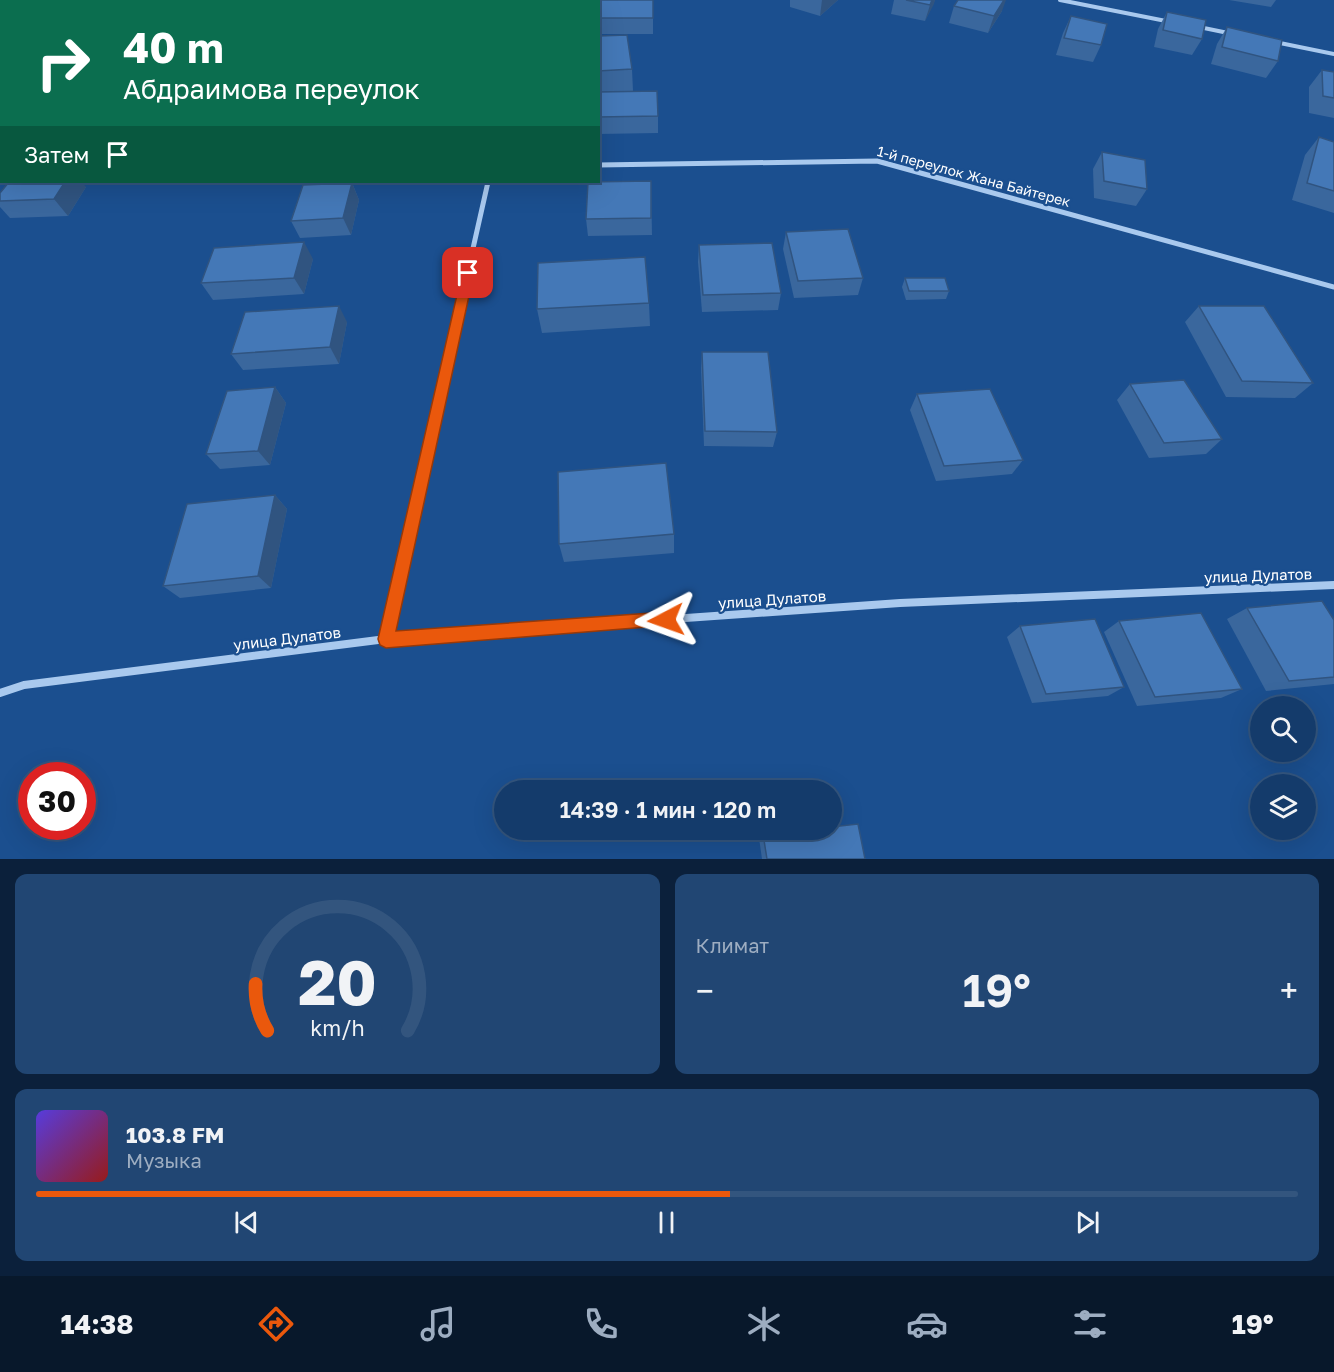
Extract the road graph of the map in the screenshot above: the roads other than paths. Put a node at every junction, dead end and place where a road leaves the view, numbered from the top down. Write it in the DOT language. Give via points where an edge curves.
graph roads {
  1 [pos="1060,0"];
  2 [pos="1174,22"];
  3 [pos="1197,27"];
  4 [pos="1242,36"];
  5 [pos="1265,40"];
  6 [pos="1334,54"];
  7 [pos="600,165"];
  8 [pos="488,183"];
  9 [pos="1334,286"];
  10 [pos="1334,585"];
  11 [pos="386,639"];
  12 [pos="0,693"];
  1 -- 2 [label="street"];
  3 -- 4 [label="street"];
  5 -- 6 [label="street"];
  7 -- 9 [label="street, 1-й переулок Жана Байтерек" via="877,161"];
  8 -- 11 [label="street"];
  10 -- 11 [label="street, улица Дулатов" via="900,603"];
  11 -- 12 [label="street, улица Дулатов" via="24,685"];
}
